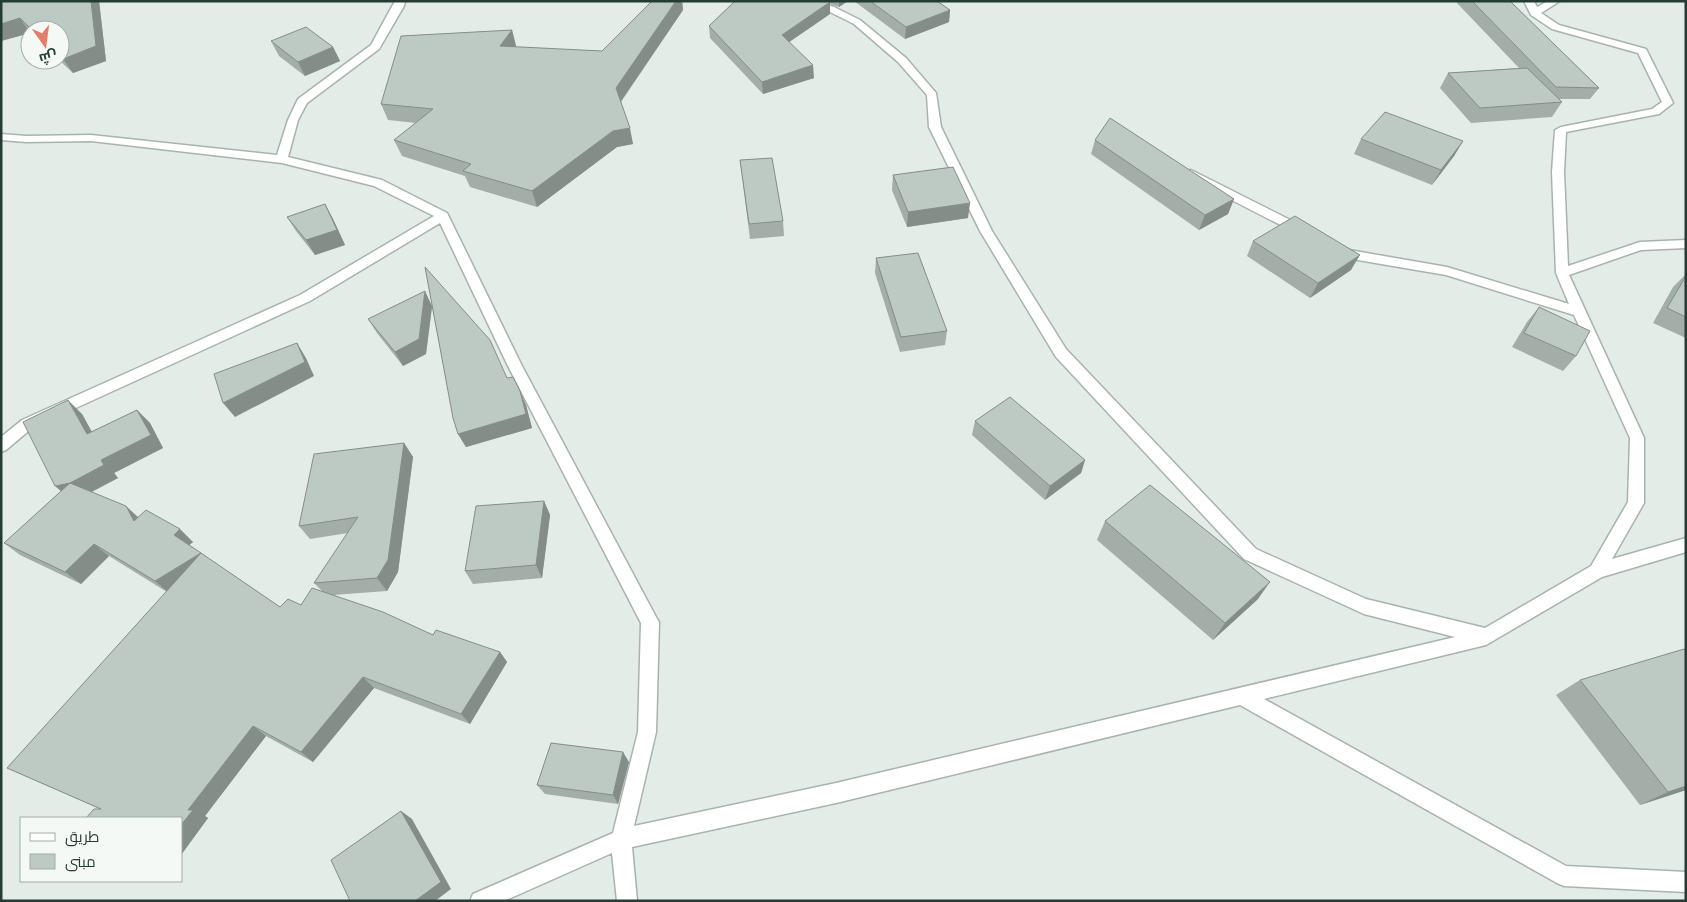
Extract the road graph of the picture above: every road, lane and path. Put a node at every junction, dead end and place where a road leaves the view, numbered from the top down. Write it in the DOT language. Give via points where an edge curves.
graph roads {
  1 [pos="400,1"];
  2 [pos="801,1"];
  3 [pos="1555,1"];
  4 [pos="1531,7"];
  5 [pos="1,137"];
  6 [pos="282,159"];
  7 [pos="1185,171"];
  8 [pos="443,216"];
  9 [pos="1312,236"];
  10 [pos="1686,244"];
  11 [pos="1329,245"];
  12 [pos="1562,274"];
  13 [pos="1580,312"];
  14 [pos="1,446"];
  15 [pos="1686,545"];
  16 [pos="1597,572"];
  17 [pos="1486,637"];
  18 [pos="1242,696"];
  19 [pos="621,839"];
  20 [pos="1686,882"];
  21 [pos="480,901"];
  22 [pos="627,901"];
  1 -- 6 [label="street" via="375,47 302,101"];
  2 -- 17 [label="street" via="831,8 857,22 902,60 932,95 935,127 986,231 1061,353 1250,554 1364,606"];
  3 -- 4 [label="street"];
  4 -- 12 [label="street" via="1546,23 1566,32 1642,51 1668,103 1655,112 1561,130 1558,172"];
  5 -- 6 [label="street" via="91,138"];
  6 -- 8 [label="street" via="378,183"];
  7 -- 9 [label="street"];
  8 -- 14 [label="street" via="305,298 27,424"];
  8 -- 19 [label="street" via="515,366 650,622 647,732"];
  10 -- 12 [label="street" via="1640,246"];
  11 -- 13 [label="street" via="1346,254 1447,271"];
  12 -- 13 [label="street"];
  13 -- 16 [label="street" via="1637,438 1636,503"];
  15 -- 16 [label="street"];
  16 -- 17 [label="street"];
  17 -- 18 [label="street"];
  18 -- 19 [label="street" via="836,793"];
  18 -- 20 [label="street" via="1564,876"];
  19 -- 21 [label="street"];
  19 -- 22 [label="street"];
}
